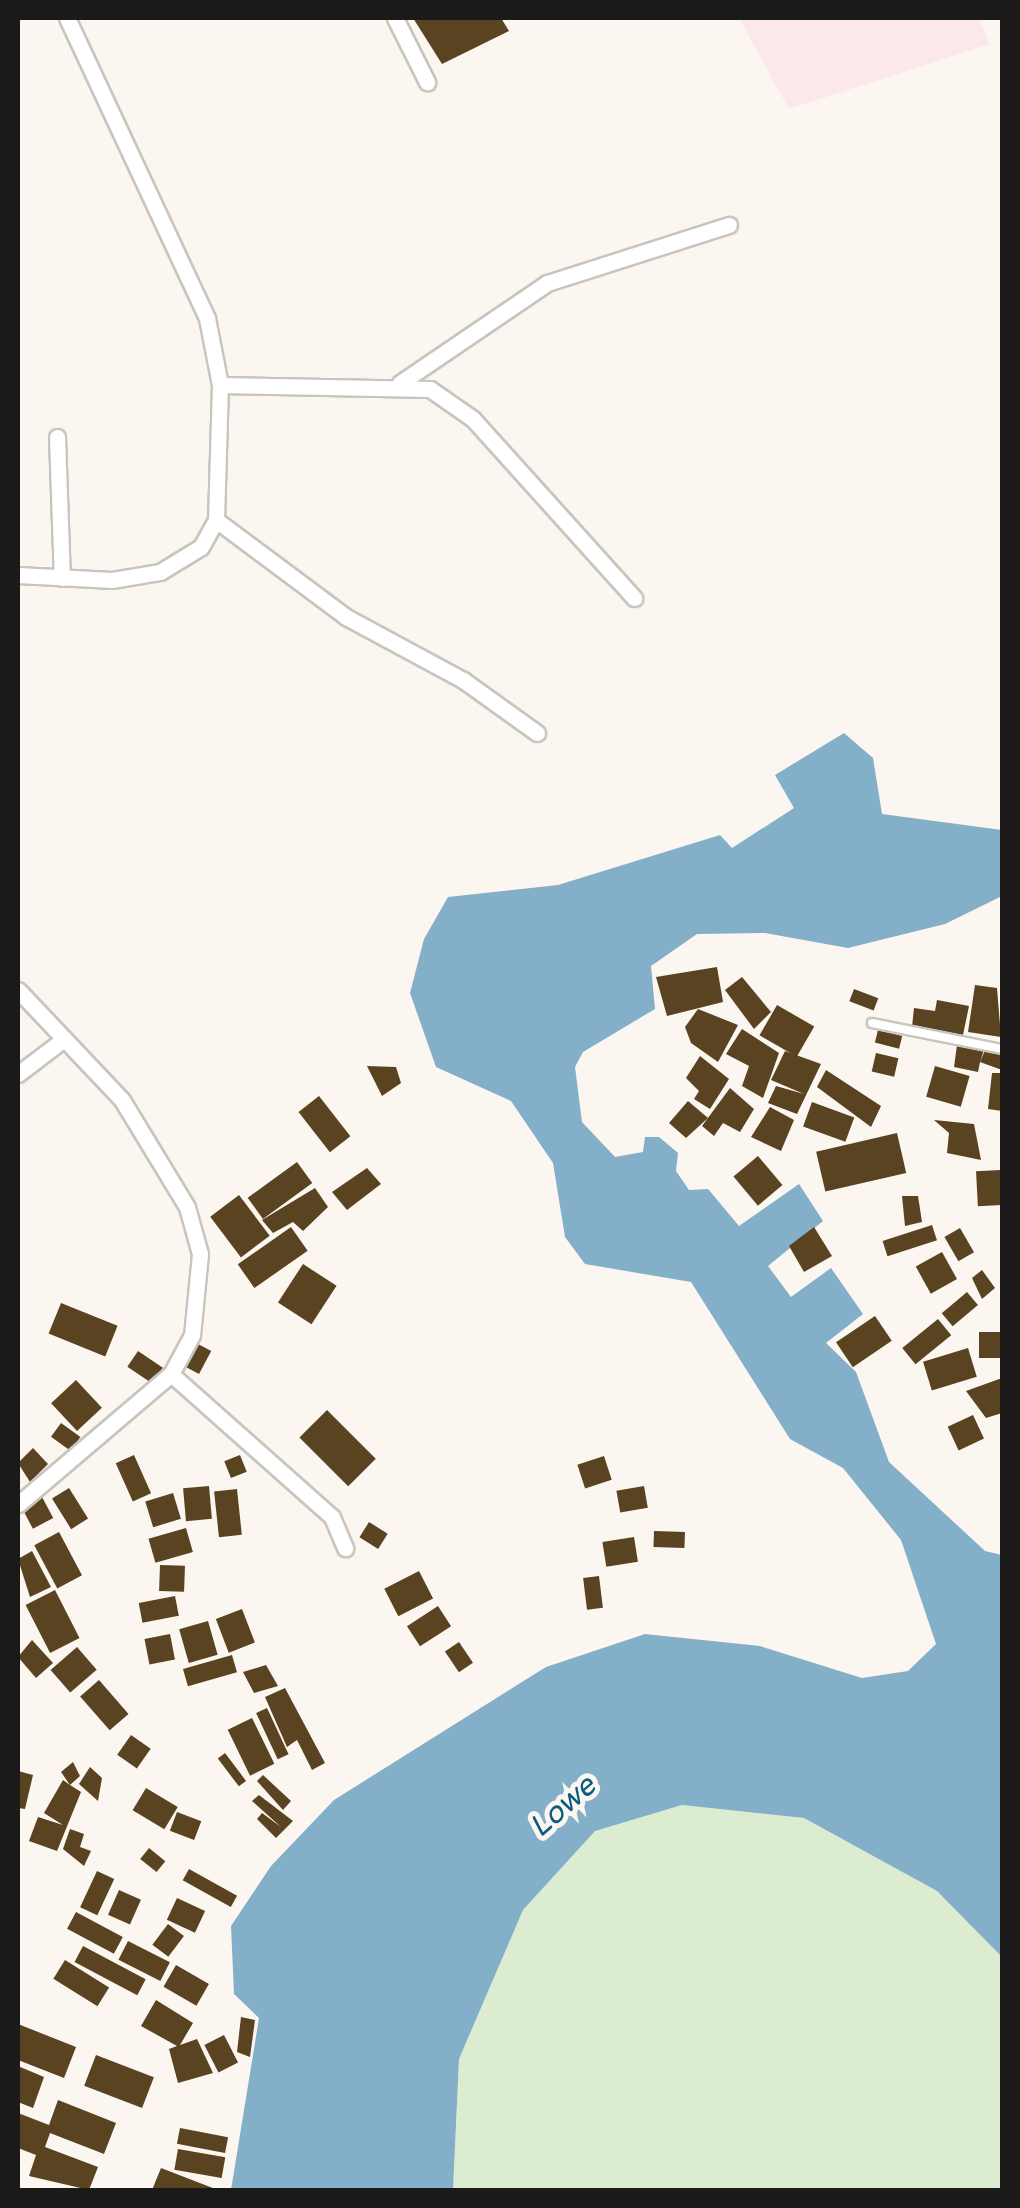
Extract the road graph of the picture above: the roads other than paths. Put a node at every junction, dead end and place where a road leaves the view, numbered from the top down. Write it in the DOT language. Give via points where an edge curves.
graph roads {
  1 [pos="67,18"];
  2 [pos="395,18"];
  3 [pos="427,82"];
  4 [pos="729,225"];
  5 [pos="400,383"];
  6 [pos="220,385"];
  7 [pos="57,436"];
  8 [pos="216,520"];
  9 [pos="18,575"];
  10 [pos="62,578"];
  11 [pos="634,598"];
  12 [pos="536,733"];
  13 [pos="18,990"];
  14 [pos="872,1023"];
  15 [pos="64,1039"];
  16 [pos="1002,1049"];
  17 [pos="18,1074"];
  18 [pos="171,1374"];
  19 [pos="18,1504"];
  20 [pos="345,1548"];
  1 -- 6 [label="street" via="190,273"];
  2 -- 3 [label="street"];
  4 -- 5 [label="street" via="547,283"];
  5 -- 6 [label="street"];
  5 -- 11 [label="street" via="430,389 473,418"];
  6 -- 8 [label="street"];
  7 -- 10 [label="street"];
  8 -- 10 [label="street" via="201,547 170,568 112,580"];
  8 -- 12 [label="street" via="346,617 463,680"];
  9 -- 10 [label="street"];
  13 -- 15 [label="street"];
  14 -- 16 [label="lane"];
  15 -- 17 [label="street"];
  15 -- 18 [label="street" via="122,1100 187,1207 200,1254 199,1296 192,1334"];
  18 -- 19 [label="street"];
  18 -- 20 [label="street" via="332,1517"];
}
